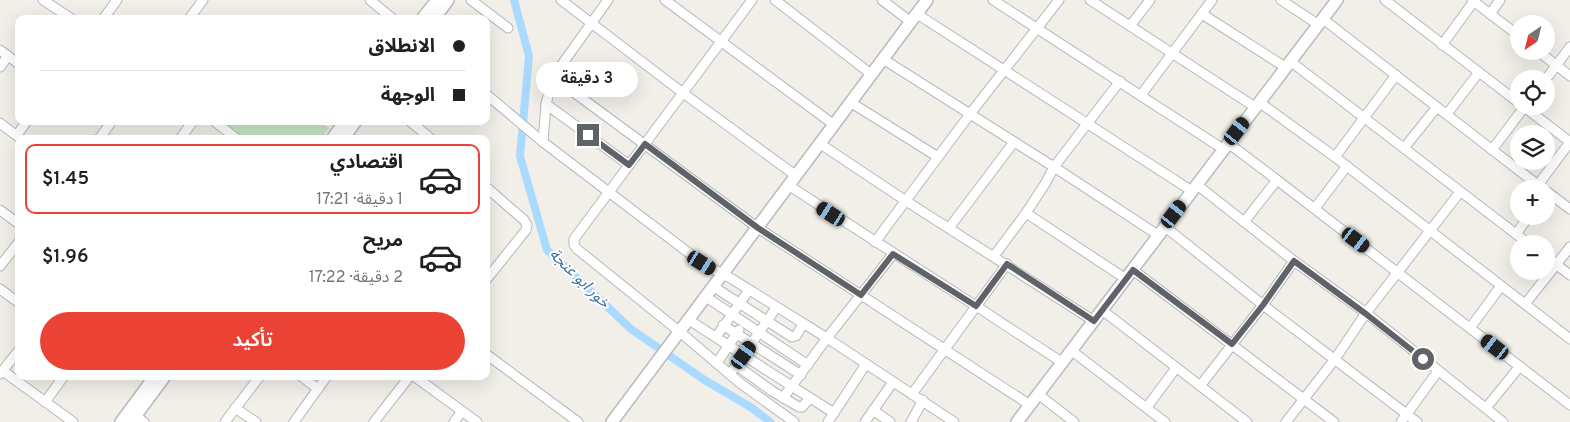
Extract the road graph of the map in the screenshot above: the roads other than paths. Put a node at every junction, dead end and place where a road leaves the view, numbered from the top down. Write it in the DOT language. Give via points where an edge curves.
graph roads {
  1 [pos="43,0"];
  2 [pos="116,0"];
  3 [pos="203,0"];
  4 [pos="370,0"];
  5 [pos="437,0"];
  6 [pos="448,0"];
  7 [pos="471,0"];
  8 [pos="561,0"];
  9 [pos="608,0"];
  10 [pos="665,0"];
  11 [pos="752,0"];
  12 [pos="775,0"];
  13 [pos="882,0"];
  14 [pos="927,0"];
  15 [pos="993,0"];
  16 [pos="1059,0"];
  17 [pos="1090,0"];
  18 [pos="1150,0"];
  19 [pos="1212,0"];
  20 [pos="1281,0"];
  21 [pos="1338,0"];
  22 [pos="1385,0"];
  23 [pos="1473,0"];
  24 [pos="1500,0"];
  25 [pos="1202,14"];
  26 [pos="1490,14"];
  27 [pos="66,15"];
  28 [pos="106,15"];
  29 [pos="192,15"];
  30 [pos="388,15"];
  31 [pos="425,15"];
  32 [pos="437,15"];
  33 [pos="914,18"];
  34 [pos="1321,22"];
  35 [pos="590,23"];
  36 [pos="1130,26"];
  37 [pos="508,28"];
  38 [pos="1037,28"];
  39 [pos="1510,29"];
  40 [pos="721,42"];
  41 [pos="1442,45"];
  42 [pos="1570,47"];
  43 [pos="0,50"];
  44 [pos="1173,55"];
  45 [pos="8,56"];
  46 [pos="883,59"];
  47 [pos="1550,60"];
  48 [pos="15,61"];
  49 [pos="1288,64"];
  50 [pos="1556,65"];
  51 [pos="0,67"];
  52 [pos="1004,70"];
  53 [pos="1552,70"];
  54 [pos="1479,72"];
  55 [pos="871,74"];
  56 [pos="1396,75"];
  57 [pos="1570,76"];
  58 [pos="553,77"];
  59 [pos="1120,81"];
  60 [pos="683,93"];
  61 [pos="1141,95"];
  62 [pos="1510,96"];
  63 [pos="490,97"];
  64 [pos="850,102"];
  65 [pos="546,104"];
  66 [pos="1257,104"];
  67 [pos="1437,107"];
  68 [pos="970,114"];
  69 [pos="1447,114"];
  70 [pos="1517,115"];
  71 [pos="1535,115"];
  72 [pos="1364,117"];
  73 [pos="0,123"];
  74 [pos="833,124"];
  75 [pos="1087,124"];
  76 [pos="219,125"];
  77 [pos="415,125"];
  78 [pos="16,135"];
  79 [pos="232,135"];
  80 [pos="426,135"];
  81 [pos="543,142"];
  82 [pos="1014,142"];
  83 [pos="1570,142"];
  84 [pos="819,143"];
  85 [pos="645,144"];
  86 [pos="1226,146"];
  87 [pos="1404,148"];
  88 [pos="1492,150"];
  89 [pos="938,157"];
  90 [pos="1335,157"];
  91 [pos="629,165"];
  92 [pos="1347,166"];
  93 [pos="1054,167"];
  94 [pos="795,175"];
  95 [pos="1277,180"];
  96 [pos="1531,180"];
  97 [pos="1549,180"];
  98 [pos="788,186"];
  99 [pos="1194,188"];
  100 [pos="490,190"];
  101 [pos="1460,192"];
  102 [pos="609,193"];
  103 [pos="1555,198"];
  104 [pos="906,201"];
  105 [pos="1314,208"];
  106 [pos="1570,209"];
  107 [pos="0,210"];
  108 [pos="1026,213"];
  109 [pos="15,221"];
  110 [pos="1244,222"];
  111 [pos="1522,225"];
  112 [pos="758,228"];
  113 [pos="949,228"];
  114 [pos="1161,231"];
  115 [pos="1430,231"];
  116 [pos="1516,234"];
  117 [pos="875,242"];
  118 [pos="15,247"];
  119 [pos="1570,247"];
  120 [pos="893,254"];
  121 [pos="994,256"];
  122 [pos="1294,261"];
  123 [pos="1007,264"];
  124 [pos="1556,264"];
  125 [pos="0,266"];
  126 [pos="490,273"];
  127 [pos="1398,273"];
  128 [pos="723,274"];
  129 [pos="1129,274"];
  130 [pos="1570,275"];
  131 [pos="1502,286"];
  132 [pos="714,287"];
  133 [pos="0,289"];
  134 [pos="748,290"];
  135 [pos="861,295"];
  136 [pos="706,297"];
  137 [pos="15,300"];
  138 [pos="739,303"];
  139 [pos="1525,304"];
  140 [pos="1263,305"];
  141 [pos="976,306"];
  142 [pos="776,308"];
  143 [pos="1102,310"];
  144 [pos="730,314"];
  145 [pos="1366,314"];
  146 [pos="689,320"];
  147 [pos="767,321"];
  148 [pos="1094,321"];
  149 [pos="744,322"];
  150 [pos="803,324"];
  151 [pos="723,325"];
  152 [pos="776,327"];
  153 [pos="1470,328"];
  154 [pos="680,332"];
  155 [pos="759,332"];
  156 [pos="736,333"];
  157 [pos="786,334"];
  158 [pos="716,337"];
  159 [pos="769,338"];
  160 [pos="827,338"];
  161 [pos="1570,339"];
  162 [pos="752,343"];
  163 [pos="1232,344"];
  164 [pos="728,345"];
  165 [pos="781,347"];
  166 [pos="761,349"];
  167 [pos="945,349"];
  168 [pos="1072,351"];
  169 [pos="15,355"];
  170 [pos="744,355"];
  171 [pos="490,357"];
  172 [pos="776,359"];
  173 [pos="1335,360"];
  174 [pos="717,363"];
  175 [pos="1063,363"];
  176 [pos="866,364"];
  177 [pos="736,365"];
  178 [pos="808,365"];
  179 [pos="1520,366"];
  180 [pos="1176,368"];
  181 [pos="768,371"];
  182 [pos="1438,371"];
  183 [pos="1,373"];
  184 [pos="730,374"];
  185 [pos="801,375"];
  186 [pos="61,380"];
  187 [pos="152,380"];
  188 [pos="162,380"];
  189 [pos="257,380"];
  190 [pos="306,380"];
  191 [pos="324,380"];
  192 [pos="409,380"];
  193 [pos="418,380"];
  194 [pos="893,382"];
  195 [pos="764,384"];
  196 [pos="793,386"];
  197 [pos="1200,386"];
  198 [pos="318,389"];
  199 [pos="912,394"];
  200 [pos="1038,394"];
  201 [pos="760,398"];
  202 [pos="784,398"];
  203 [pos="810,398"];
  204 [pos="1303,399"];
  205 [pos="923,400"];
  206 [pos="45,402"];
  207 [pos="1030,404"];
  208 [pos="1570,405"];
  209 [pos="1147,407"];
  210 [pos="235,408"];
  211 [pos="1486,408"];
  212 [pos="873,410"];
  213 [pos="462,412"];
  214 [pos="834,413"];
  215 [pos="1406,414"];
  216 [pos="942,418"];
  217 [pos="137,420"];
  218 [pos="791,421"];
  219 [pos="912,421"];
  220 [pos="73,422"];
  221 [pos="120,422"];
  222 [pos="225,422"];
  223 [pos="256,422"];
  224 [pos="294,422"];
  225 [pos="374,422"];
  226 [pos="454,422"];
  227 [pos="477,422"];
  228 [pos="578,422"];
  229 [pos="612,422"];
  230 [pos="828,422"];
  231 [pos="865,422"];
  232 [pos="890,422"];
  233 [pos="954,422"];
  234 [pos="1017,422"];
  235 [pos="1074,422"];
  236 [pos="1165,422"];
  237 [pos="1247,422"];
  238 [pos="1286,422"];
  239 [pos="1334,422"];
  240 [pos="1400,422"];
  241 [pos="1417,422"];
  242 [pos="1503,422"];
  1 -- 27 [label="street"];
  2 -- 28 [label="street"];
  3 -- 29 [label="street"];
  4 -- 30 [label="street"];
  5 -- 31 [label="street"];
  6 -- 32 [label="street"];
  7 -- 37 [label="street"];
  8 -- 35 [label="street"];
  9 -- 35 [label="street"];
  10 -- 40 [label="street"];
  11 -- 40 [label="street"];
  12 -- 55 [label="street"];
  13 -- 33 [label="street"];
  14 -- 33 [label="street"];
  15 -- 38 [label="street"];
  16 -- 38 [label="street"];
  17 -- 36 [label="street"];
  18 -- 36 [label="street"];
  19 -- 25 [label="street"];
  20 -- 34 [label="street"];
  21 -- 34 [label="street"];
  22 -- 41 [label="street"];
  23 -- 26 [label="street"];
  23 -- 41 [label="street"];
  24 -- 26 [label="street"];
  25 -- 44 [label="street"];
  25 -- 49 [label="street"];
  26 -- 39 [label="street"];
  33 -- 46 [label="street"];
  33 -- 52 [label="street"];
  34 -- 49 [label="street"];
  34 -- 56 [label="street"];
  35 -- 58 [label="street"];
  35 -- 60 [label="street"];
  36 -- 44 [label="street"];
  38 -- 52 [label="street"];
  38 -- 59 [label="street"];
  40 -- 60 [label="street"];
  40 -- 74 [label="street"];
  41 -- 54 [label="street"];
  42 -- 50 [label="street"];
  43 -- 45 [label="street"];
  44 -- 61 [label="street"];
  44 -- 66 [label="street"];
  45 -- 48 [label="street"];
  45 -- 51 [label="street"];
  46 -- 55 [label="street"];
  46 -- 68 [label="street"];
  47 -- 50 [label="street"];
  49 -- 66 [label="street"];
  49 -- 72 [label="street"];
  50 -- 53 [label="street"];
  50 -- 57 [label="street"];
  52 -- 68 [label="street"];
  52 -- 75 [label="street"];
  54 -- 62 [label="street"];
  54 -- 69 [label="street"];
  55 -- 64 [label="street"];
  56 -- 67 [label="street"];
  56 -- 72 [label="street"];
  58 -- 65 [label="street"];
  58 -- 85 [label="street"];
  59 -- 61 [label="street"];
  59 -- 75 [label="street"];
  60 -- 85 [label="street"];
  60 -- 94 [label="street"];
  61 -- 86 [label="street"];
  63 -- 81 [label="street"];
  64 -- 74 [label="street"];
  64 -- 89 [label="street"];
  65 -- 81 [label="street"];
  65 -- 91 [label="street"];
  66 -- 86 [label="street"];
  66 -- 90 [label="street"];
  67 -- 69 [label="street"];
  67 -- 87 [label="street"];
  68 -- 82 [label="street"];
  68 -- 89 [label="street"];
  69 -- 88 [label="street"];
  70 -- 88 [label="street"];
  71 -- 83 [label="street"];
  72 -- 87 [label="street"];
  72 -- 90 [label="street"];
  73 -- 78 [label="street"];
  74 -- 84 [label="street"];
  75 -- 93 [label="street"];
  75 -- 99 [label="street"];
  76 -- 79 [label="street"];
  77 -- 80 [label="street"];
  81 -- 102 [label="street"];
  82 -- 93 [label="street"];
  82 -- 113 [label="street"];
  83 -- 97 [label="street"];
  84 -- 94 [label="street"];
  84 -- 104 [label="street"];
  85 -- 91 [label="street"];
  85 -- 112 [label="street"];
  86 -- 95 [label="street"];
  86 -- 99 [label="street"];
  87 -- 101 [label="street"];
  88 -- 96 [label="street"];
  89 -- 104 [label="street"];
  90 -- 92 [label="street"];
  91 -- 102 [label="street"];
  92 -- 105 [label="street"];
  92 -- 115 [label="street"];
  93 -- 108 [label="street"];
  93 -- 114 [label="street"];
  94 -- 98 [label="street"];
  95 -- 105 [label="street"];
  95 -- 110 [label="street"];
  98 -- 112 [label="street"];
  98 -- 117 [label="street"];
  99 -- 110 [label="street"];
  99 -- 114 [label="street"];
  100 -- 126 [label="street" via="527,225"];
  101 -- 115 [label="street"];
  101 -- 116 [label="street"];
  102 -- 128 [label="street" via="702,263"];
  102 -- 154 [label="street" via="574,239 576,249"];
  103 -- 106 [label="street"];
  104 -- 113 [label="street"];
  104 -- 117 [label="street"];
  105 -- 127 [label="street"];
  107 -- 109 [label="street"];
  108 -- 121 [label="street"];
  108 -- 129 [label="street"];
  110 -- 122 [label="street"];
  111 -- 116 [label="street"];
  112 -- 128 [label="street"];
  112 -- 135 [label="street"];
  113 -- 121 [label="street"];
  114 -- 129 [label="street"];
  114 -- 140 [label="street"];
  115 -- 127 [label="street"];
  115 -- 131 [label="street"];
  117 -- 120 [label="street"];
  118 -- 125 [label="street"];
  119 -- 124 [label="street"];
  120 -- 135 [label="street"];
  120 -- 141 [label="street"];
  121 -- 123 [label="street"];
  122 -- 140 [label="street"];
  122 -- 145 [label="street"];
  123 -- 141 [label="street"];
  123 -- 148 [label="street"];
  124 -- 130 [label="street"];
  124 -- 139 [label="street"];
  127 -- 145 [label="street"];
  127 -- 153 [label="street"];
  128 -- 132 [label="street"];
  128 -- 134 [label="street"];
  129 -- 143 [label="street"];
  129 -- 163 [label="street"];
  131 -- 139 [label="street"];
  131 -- 153 [label="street"];
  132 -- 136 [label="street"];
  132 -- 138 [label="street"];
  133 -- 137 [label="street"];
  134 -- 138 [label="street"];
  134 -- 142 [label="street"];
  135 -- 160 [label="street"];
  135 -- 167 [label="street"];
  136 -- 144 [label="street"];
  136 -- 146 [label="street"];
  138 -- 144 [label="street"];
  138 -- 147 [label="street"];
  139 -- 161 [label="street"];
  140 -- 163 [label="street"];
  140 -- 173 [label="street"];
  141 -- 167 [label="street"];
  141 -- 175 [label="street"];
  142 -- 147 [label="street"];
  142 -- 150 [label="street"];
  143 -- 148 [label="street"];
  143 -- 180 [label="street"];
  144 -- 149 [label="street"];
  144 -- 151 [label="street"];
  145 -- 173 [label="street"];
  145 -- 182 [label="street"];
  146 -- 154 [label="street"];
  146 -- 158 [label="street"];
  147 -- 152 [label="street"];
  147 -- 155 [label="street"];
  148 -- 168 [label="street"];
  149 -- 155 [label="street"];
  149 -- 156 [label="street"];
  150 -- 157 [label="street" via="794,337"];
  150 -- 160 [label="street"];
  151 -- 156 [label="street"];
  151 -- 158 [label="street"];
  152 -- 157 [label="street"];
  152 -- 159 [label="street"];
  153 -- 179 [label="street"];
  154 -- 174 [label="street"];
  154 -- 229 [label="street"];
  155 -- 159 [label="street"];
  155 -- 162 [label="street"];
  156 -- 162 [label="street"];
  156 -- 164 [label="street"];
  157 -- 165 [label="street"];
  158 -- 164 [label="street"];
  159 -- 165 [label="street"];
  159 -- 166 [label="street"];
  160 -- 176 [label="street"];
  160 -- 178 [label="street"];
  162 -- 166 [label="street"];
  162 -- 170 [label="street"];
  163 -- 197 [label="street"];
  163 -- 204 [label="street"];
  164 -- 170 [label="street"];
  164 -- 174 [label="street"];
  165 -- 172 [label="street"];
  165 -- 178 [label="street"];
  166 -- 172 [label="street"];
  167 -- 199 [label="street"];
  167 -- 207 [label="street"];
  168 -- 175 [label="street"];
  168 -- 209 [label="street"];
  169 -- 183 [label="street"];
  170 -- 177 [label="street"];
  170 -- 181 [label="street"];
  171 -- 228 [label="street"];
  172 -- 181 [label="street"];
  172 -- 185 [label="street"];
  173 -- 204 [label="street"];
  173 -- 215 [label="street"];
  174 -- 184 [label="street"];
  175 -- 200 [label="street"];
  176 -- 194 [label="street"];
  176 -- 214 [label="street"];
  177 -- 184 [label="street"];
  177 -- 195 [label="street"];
  178 -- 185 [label="street"];
  179 -- 208 [label="street"];
  179 -- 211 [label="street"];
  180 -- 197 [label="street"];
  180 -- 209 [label="street"];
  181 -- 195 [label="street"];
  181 -- 196 [label="street"];
  182 -- 211 [label="street"];
  182 -- 215 [label="street"];
  183 -- 206 [label="street"];
  184 -- 201 [label="street"];
  185 -- 196 [label="street"];
  186 -- 206 [label="street"];
  187 -- 221 [label="street"];
  188 -- 217 [label="street"];
  189 -- 210 [label="street"];
  190 -- 198 [label="street"];
  191 -- 198 [label="street"];
  192 -- 225 [label="street"];
  193 -- 213 [label="street"];
  194 -- 199 [label="street"];
  194 -- 212 [label="street"];
  195 -- 201 [label="street"];
  195 -- 202 [label="street"];
  196 -- 202 [label="street"];
  196 -- 203 [label="street"];
  197 -- 237 [label="street"];
  198 -- 224 [label="street"];
  199 -- 205 [label="street"];
  200 -- 207 [label="street"];
  200 -- 235 [label="street"];
  201 -- 218 [label="street"];
  202 -- 203 [label="street" via="801,408"];
  203 -- 214 [label="street"];
  204 -- 238 [label="street"];
  204 -- 239 [label="street"];
  205 -- 216 [label="street"];
  205 -- 219 [label="street"];
  206 -- 220 [label="street"];
  207 -- 234 [label="street"];
  209 -- 236 [label="street"];
  210 -- 222 [label="street"];
  210 -- 223 [label="street"];
  211 -- 242 [label="street"];
  212 -- 231 [label="street"];
  212 -- 232 [label="street"];
  213 -- 226 [label="street"];
  213 -- 227 [label="street"];
  214 -- 230 [label="street"];
  215 -- 240 [label="street"];
  215 -- 241 [label="street"];
  216 -- 233 [label="street"];
}
